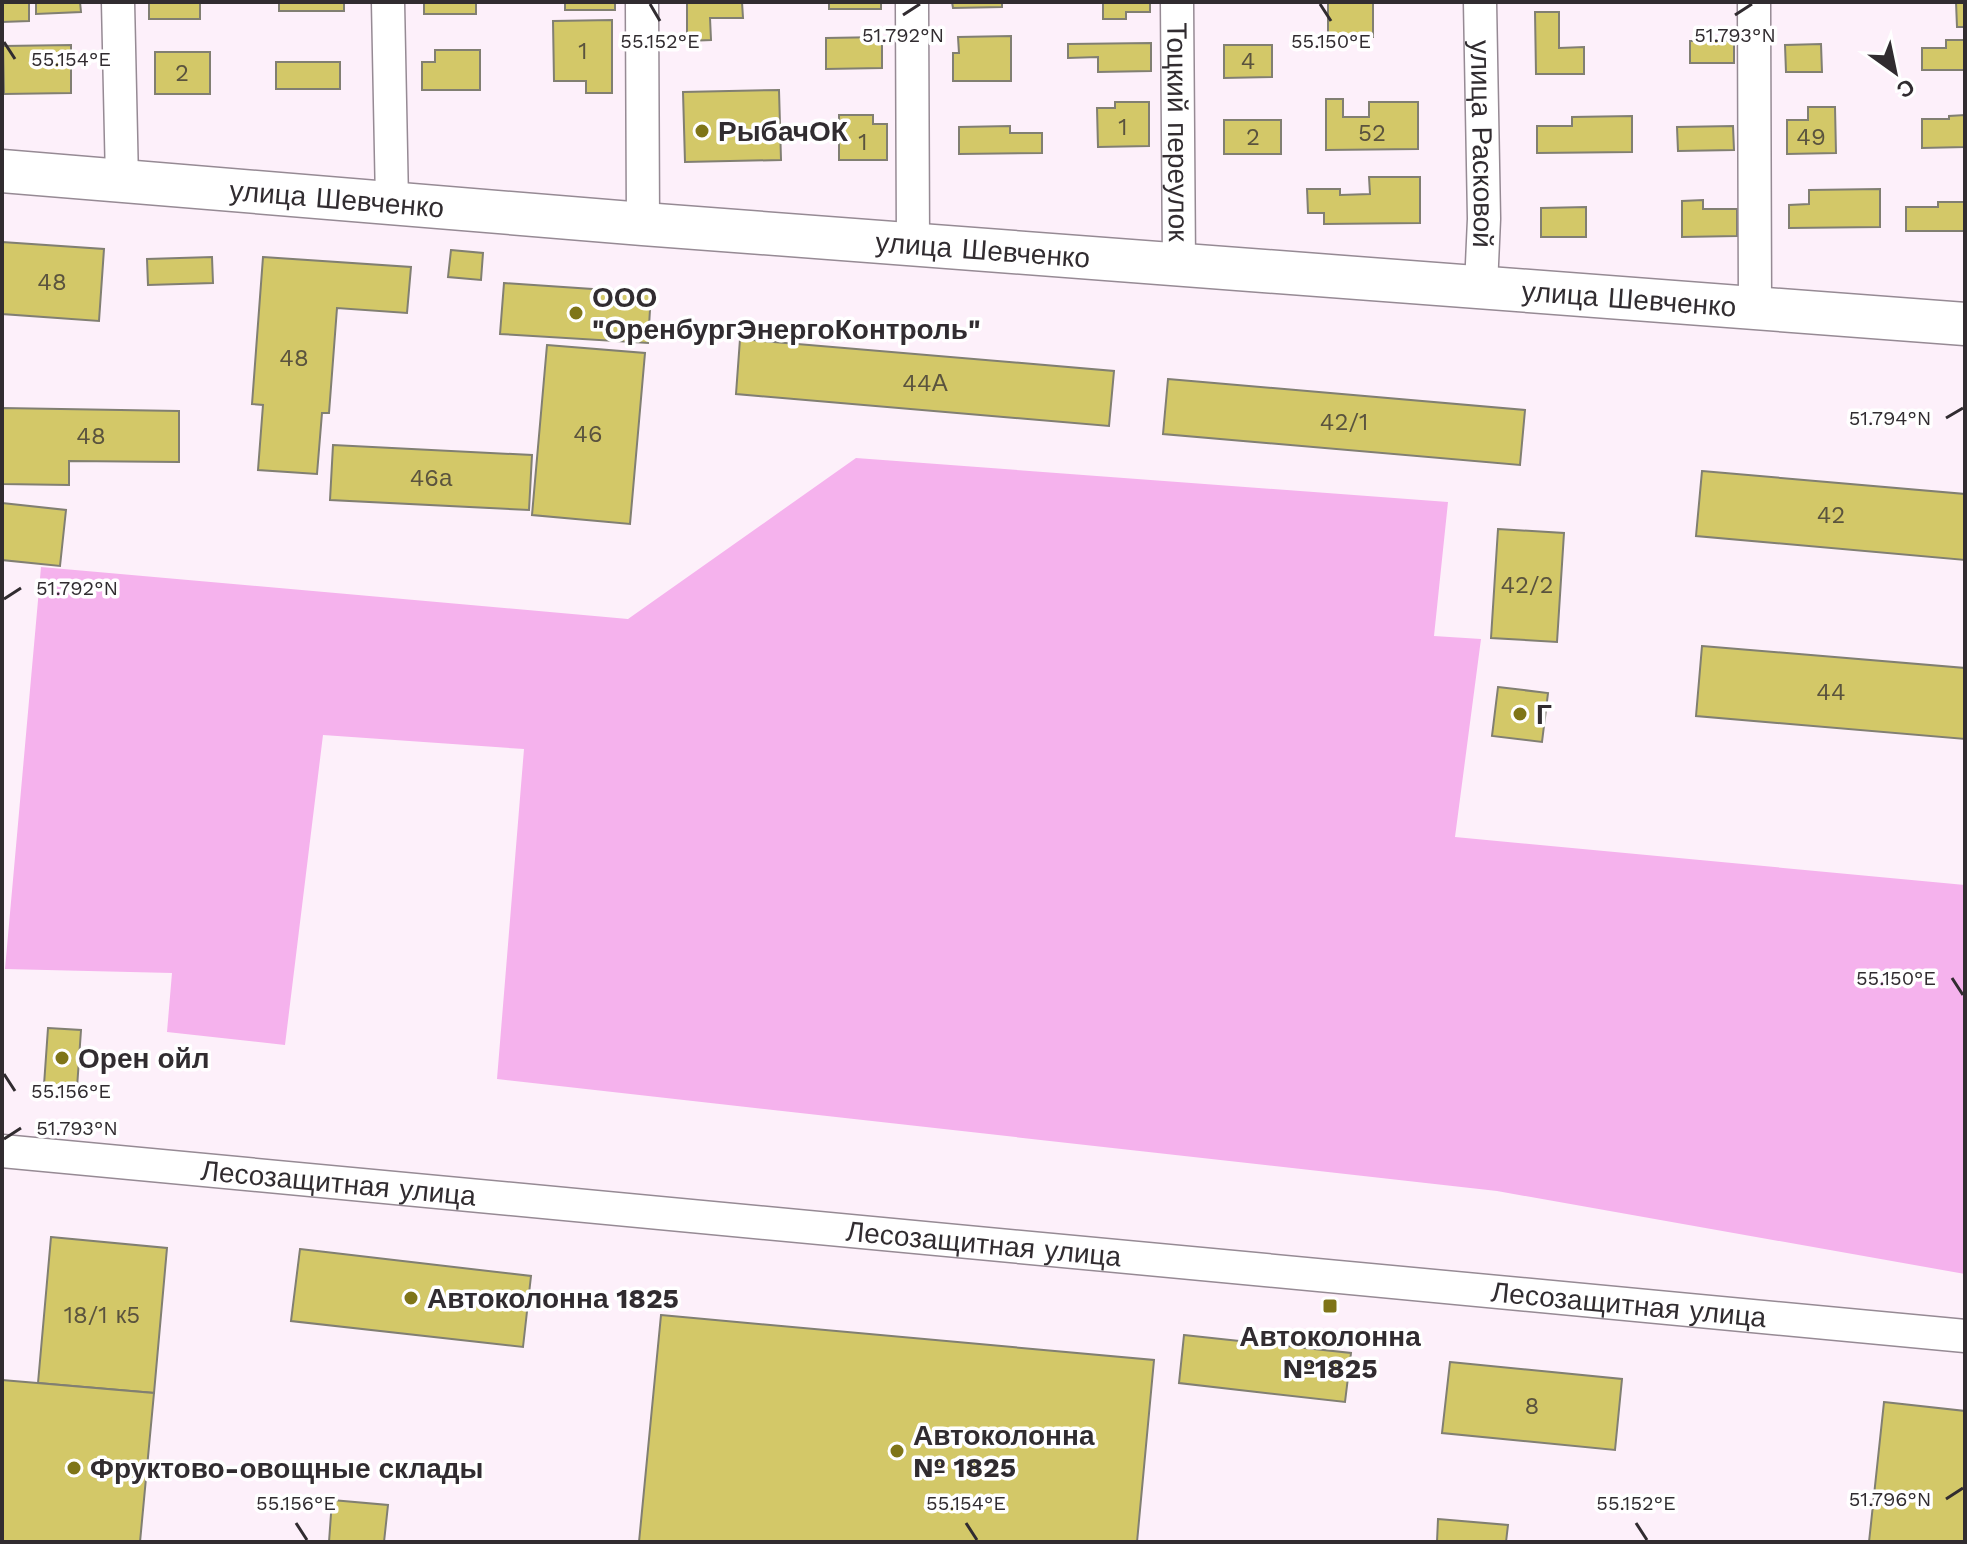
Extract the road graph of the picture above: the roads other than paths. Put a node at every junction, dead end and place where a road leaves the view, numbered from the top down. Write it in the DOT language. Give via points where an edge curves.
graph roads {
  1 [pos="118,2"];
  2 [pos="388,2"];
  3 [pos="642,2"];
  4 [pos="912,2"];
  5 [pos="1177,2"];
  6 [pos="1480,2"];
  7 [pos="1754,2"];
  8 [pos="2,171"];
  9 [pos="122,181"];
  10 [pos="392,202"];
  11 [pos="643,224"];
  12 [pos="913,243"];
  13 [pos="1179,263"];
  14 [pos="1481,286"];
  15 [pos="1755,307"];
  16 [pos="1965,324"];
  17 [pos="2,1151"];
  18 [pos="1965,1336"];
  1 -- 9 [label="street"];
  2 -- 10 [label="street"];
  3 -- 11 [label="street"];
  4 -- 12 [label="street"];
  5 -- 13 [label="street, Тоцкий переулок"];
  6 -- 14 [label="street, улица Расковой"];
  7 -- 15 [label="street"];
  8 -- 9 [label="main road, улица Шевченко"];
  9 -- 10 [label="main road, улица Шевченко"];
  10 -- 11 [label="main road, улица Шевченко"];
  11 -- 12 [label="main road, улица Шевченко"];
  12 -- 13 [label="main road, улица Шевченко"];
  13 -- 14 [label="main road, улица Шевченко"];
  14 -- 15 [label="main road, улица Шевченко"];
  15 -- 16 [label="main road, улица Шевченко"];
  17 -- 18 [label="street, Лесозащитная улица"];
}
